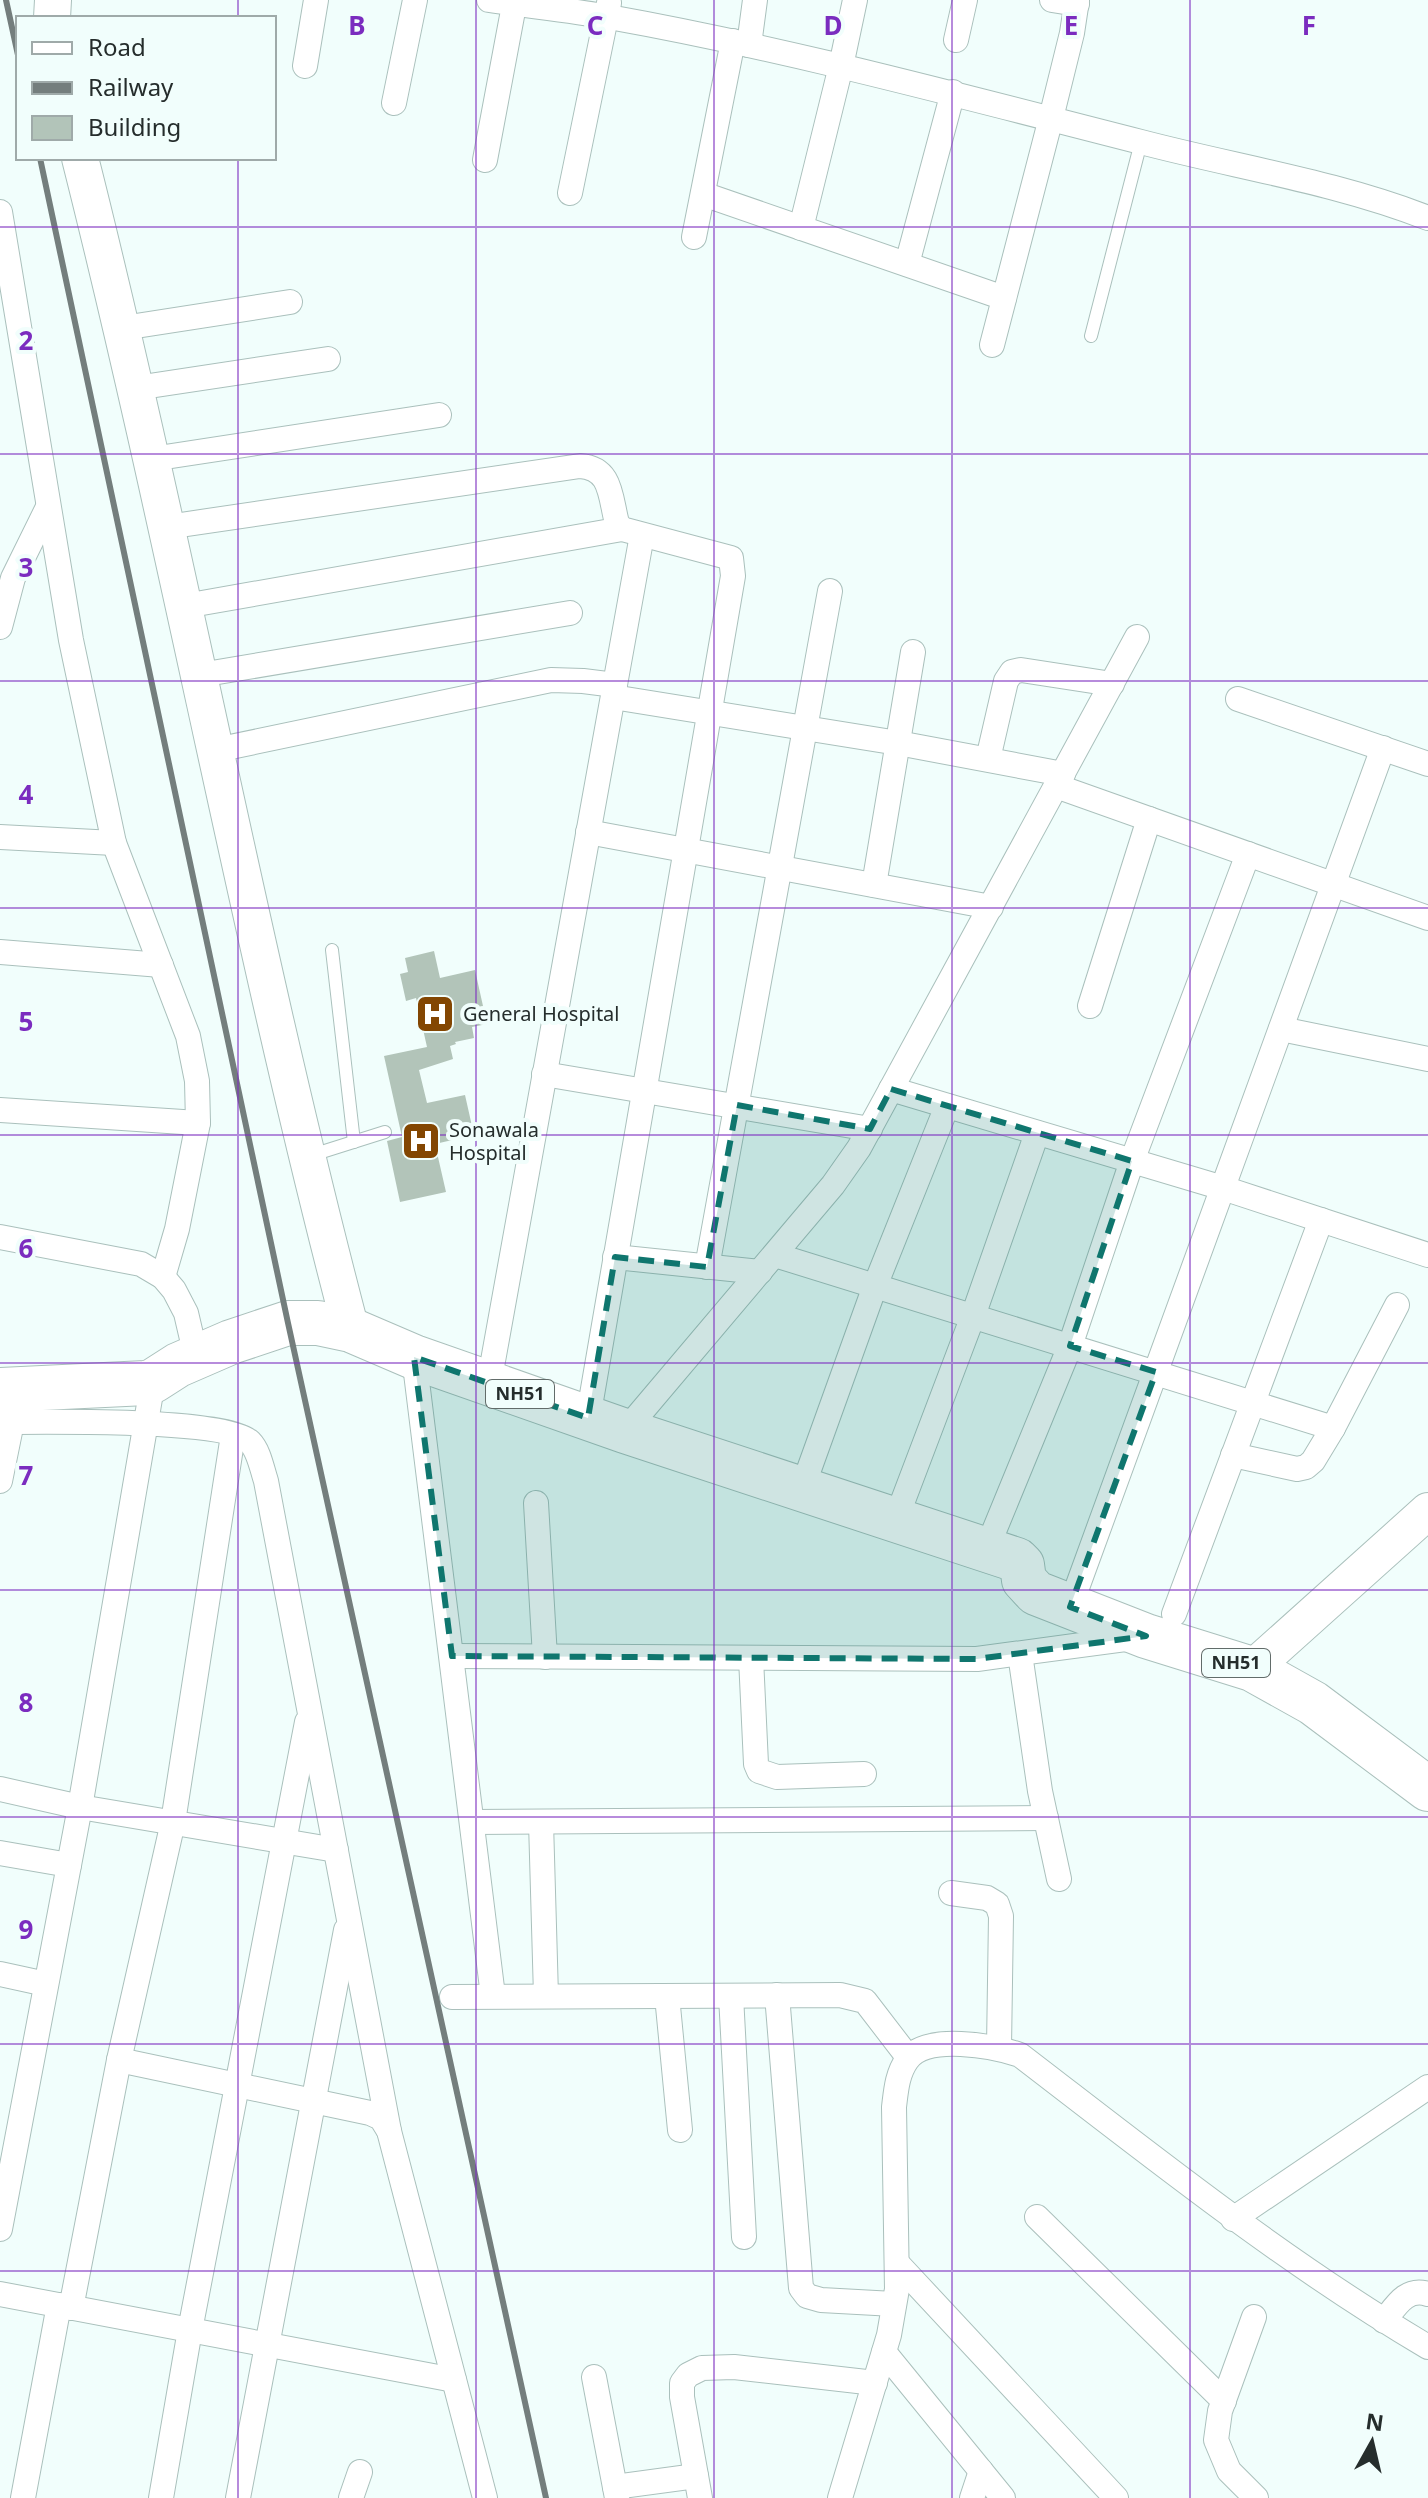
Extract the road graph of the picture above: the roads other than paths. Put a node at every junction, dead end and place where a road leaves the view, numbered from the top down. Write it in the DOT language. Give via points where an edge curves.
graph roads {
  1 [pos="316,0"];
  2 [pos="415,0"];
  3 [pos="489,0"];
  4 [pos="755,0"];
  5 [pos="855,0"];
  6 [pos="965,0"];
  7 [pos="1052,0"];
  8 [pos="514,2"];
  9 [pos="1077,2"];
  10 [pos="608,8"];
  11 [pos="956,40"];
  12 [pos="741,43"];
  13 [pos="305,66"];
  14 [pos="841,66"];
  15 [pos="953,92"];
  16 [pos="394,103"];
  17 [pos="1051,118"];
  18 [pos="1141,142"];
  19 [pos="81,160"];
  20 [pos="485,160"];
  21 [pos="570,193"];
  22 [pos="703,194"];
  23 [pos="1424,210"];
  24 [pos="0,212"];
  25 [pos="801,228"];
  26 [pos="694,237"];
  27 [pos="907,264"];
  28 [pos="1004,298"];
  29 [pos="290,302"];
  30 [pos="123,328"];
  31 [pos="1091,336"];
  32 [pos="992,345"];
  33 [pos="328,359"];
  34 [pos="136,388"];
  35 [pos="439,415"];
  36 [pos="152,459"];
  37 [pos="48,507"];
  38 [pos="167,527"];
  39 [pos="632,532"];
  40 [pos="830,591"];
  41 [pos="185,606"];
  42 [pos="570,613"];
  43 [pos="0,627"];
  44 [pos="1137,637"];
  45 [pos="913,652"];
  46 [pos="200,675"];
  47 [pos="1112,684"];
  48 [pos="614,691"];
  49 [pos="1238,699"];
  50 [pos="710,713"];
  51 [pos="805,728"];
  52 [pos="898,743"];
  53 [pos="1383,748"];
  54 [pos="216,750"];
  55 [pos="988,759"];
  56 [pos="1428,764"];
  57 [pos="1060,780"];
  58 [pos="1149,819"];
  59 [pos="588,832"];
  60 [pos="0,837"];
  61 [pos="114,843"];
  62 [pos="685,850"];
  63 [pos="1248,854"];
  64 [pos="780,868"];
  65 [pos="874,885"];
  66 [pos="1334,885"];
  67 [pos="991,907"];
  68 [pos="1428,918"];
  69 [pos="332,950"];
  70 [pos="0,952"];
  71 [pos="161,965"];
  72 [pos="1090,1006"];
  73 [pos="1281,1029"];
  74 [pos="1428,1059"];
  75 [pos="544,1074"];
  76 [pos="891,1089"];
  77 [pos="644,1090"];
  78 [pos="737,1105"];
  79 [pos="947,1106"];
  80 [pos="0,1110"];
  81 [pos="198,1123"];
  82 [pos="870,1129"];
  83 [pos="385,1132"];
  84 [pos="1037,1133"];
  85 [pos="354,1142"];
  86 [pos="306,1157"];
  87 [pos="1132,1161"];
  88 [pos="1223,1188"];
  89 [pos="1321,1220"];
  90 [pos="0,1237"];
  91 [pos="1428,1255"];
  92 [pos="615,1257"];
  93 [pos="767,1264"];
  94 [pos="707,1267"];
  95 [pos="163,1277"];
  96 [pos="875,1286"];
  97 [pos="1397,1305"];
  98 [pos="973,1316"];
  99 [pos="351,1330"];
  100 [pos="1070,1346"];
  101 [pos="414,1357"];
  102 [pos="176,1367"];
  103 [pos="0,1372"];
  104 [pos="1156,1372"];
  105 [pos="489,1383"];
  106 [pos="1252,1405"];
  107 [pos="4,1412"];
  108 [pos="147,1423"];
  109 [pos="606,1425"];
  110 [pos="1333,1428"];
  111 [pos="233,1435"];
  112 [pos="1233,1455"];
  113 [pos="0,1481"];
  114 [pos="802,1489"];
  115 [pos="536,1503"];
  116 [pos="1428,1511"];
  117 [pos="896,1519"];
  118 [pos="987,1548"];
  119 [pos="1024,1580"];
  120 [pos="1078,1585"];
  121 [pos="1160,1625"];
  122 [pos="1020,1654"];
  123 [pos="452,1656"];
  124 [pos="545,1657"];
  125 [pos="751,1658"];
  126 [pos="1261,1660"];
  127 [pos="309,1708"];
  128 [pos="1428,1754"];
  129 [pos="864,1774"];
  130 [pos="0,1789"];
  131 [pos="1428,1789"];
  132 [pos="80,1807"];
  133 [pos="1046,1818"];
  134 [pos="173,1822"];
  135 [pos="473,1822"];
  136 [pos="541,1822"];
  137 [pos="285,1841"];
  138 [pos="336,1850"];
  139 [pos="0,1853"];
  140 [pos="69,1865"];
  141 [pos="1059,1879"];
  142 [pos="951,1893"];
  143 [pos="348,1916"];
  144 [pos="0,1974"];
  145 [pos="46,1984"];
  146 [pos="777,1995"];
  147 [pos="493,1996"];
  148 [pos="546,1996"];
  149 [pos="667,1996"];
  150 [pos="731,1996"];
  151 [pos="452,1997"];
  152 [pos="999,2047"];
  153 [pos="908,2057"];
  154 [pos="119,2060"];
  155 [pos="238,2085"];
  156 [pos="1428,2087"];
  157 [pos="313,2101"];
  158 [pos="680,2130"];
  159 [pos="389,2131"];
  160 [pos="8,2144"];
  161 [pos="1037,2217"];
  162 [pos="1233,2219"];
  163 [pos="0,2229"];
  164 [pos="744,2237"];
  165 [pos="897,2263"];
  166 [pos="0,2294"];
  167 [pos="1428,2294"];
  168 [pos="894,2304"];
  169 [pos="65,2307"];
  170 [pos="1254,2317"];
  171 [pos="1384,2321"];
  172 [pos="190,2330"];
  173 [pos="267,2345"];
  174 [pos="1428,2347"];
  175 [pos="884,2352"];
  176 [pos="594,2377"];
  177 [pos="454,2380"];
  178 [pos="875,2383"];
  179 [pos="1224,2401"];
  180 [pos="981,2471"];
  181 [pos="360,2472"];
  182 [pos="698,2487"];
  183 [pos="616,2493"];
  184 [pos="23,2498"];
  185 [pos="161,2498"];
  186 [pos="238,2498"];
  187 [pos="351,2498"];
  188 [pos="485,2498"];
  189 [pos="840,2498"];
  190 [pos="972,2498"];
  191 [pos="1003,2498"];
  192 [pos="1116,2498"];
  193 [pos="1256,2498"];
  1 -- 13 [label="street"];
  2 -- 16 [label="street"];
  3 -- 8 [label="street"];
  4 -- 12 [label="street"];
  5 -- 14 [label="street"];
  6 -- 11 [label="street"];
  7 -- 9 [label="street"];
  8 -- 10 [label="street"];
  8 -- 20 [label="street"];
  9 -- 17 [label="street"];
  10 -- 12 [label="street"];
  10 -- 21 [label="street"];
  12 -- 14 [label="street"];
  12 -- 22 [label="street"];
  14 -- 15 [label="street"];
  14 -- 25 [label="street"];
  15 -- 17 [label="street"];
  15 -- 27 [label="street"];
  17 -- 18 [label="street"];
  17 -- 28 [label="street"];
  18 -- 23 [label="street"];
  18 -- 31 [label="lane"];
  19 -- 30 [label="main road"];
  22 -- 25 [label="street"];
  22 -- 26 [label="street"];
  24 -- 37 [label="street"];
  25 -- 27 [label="street"];
  27 -- 28 [label="street"];
  28 -- 32 [label="street"];
  29 -- 30 [label="street"];
  30 -- 34 [label="main road"];
  33 -- 34 [label="street"];
  34 -- 36 [label="main road"];
  35 -- 36 [label="street"];
  36 -- 38 [label="main road"];
  37 -- 43 [label="street" via="13,578"];
  37 -- 61 [label="street"];
  38 -- 39 [label="street" via="580,466 604,475 617,523"];
  38 -- 41 [label="main road"];
  39 -- 41 [label="street"];
  39 -- 48 [label="street"];
  39 -- 50 [label="street" via="731,558 733,576"];
  40 -- 51 [label="street"];
  41 -- 46 [label="main road"];
  42 -- 46 [label="street"];
  44 -- 47 [label="street"];
  45 -- 52 [label="street"];
  46 -- 54 [label="main road"];
  47 -- 55 [label="street" via="1012,672"];
  47 -- 57 [label="street"];
  48 -- 50 [label="street"];
  48 -- 54 [label="street" via="583,681 551,680"];
  48 -- 59 [label="street"];
  49 -- 53 [label="street"];
  50 -- 51 [label="street"];
  50 -- 62 [label="street"];
  51 -- 52 [label="street"];
  51 -- 64 [label="street"];
  52 -- 55 [label="street"];
  52 -- 65 [label="street"];
  53 -- 56 [label="street"];
  53 -- 66 [label="street"];
  54 -- 86 [label="main road"];
  55 -- 57 [label="street"];
  57 -- 58 [label="street"];
  57 -- 67 [label="street"];
  58 -- 63 [label="street"];
  58 -- 72 [label="street"];
  59 -- 62 [label="street"];
  59 -- 75 [label="street"];
  60 -- 61 [label="street"];
  61 -- 71 [label="street"];
  62 -- 64 [label="street"];
  62 -- 77 [label="street"];
  63 -- 66 [label="street"];
  63 -- 87 [label="street"];
  64 -- 65 [label="street"];
  64 -- 78 [label="street"];
  65 -- 67 [label="street"];
  66 -- 68 [label="street"];
  66 -- 73 [label="street"];
  67 -- 76 [label="street"];
  69 -- 85 [label="lane"];
  70 -- 71 [label="street"];
  71 -- 81 [label="street" via="188,1036"];
  73 -- 74 [label="street"];
  73 -- 88 [label="street"];
  75 -- 77 [label="street"];
  75 -- 105 [label="street"];
  76 -- 79 [label="street"];
  76 -- 82 [label="street"];
  77 -- 78 [label="street"];
  77 -- 92 [label="street"];
  78 -- 82 [label="street"];
  78 -- 94 [label="street"];
  79 -- 84 [label="street"];
  79 -- 96 [label="street"];
  80 -- 81 [label="street"];
  81 -- 95 [label="street"];
  82 -- 93 [label="street" via="833,1185"];
  83 -- 85 [label="lane"];
  84 -- 87 [label="street"];
  84 -- 98 [label="street"];
  85 -- 86 [label="lane"];
  86 -- 99 [label="main road"];
  87 -- 88 [label="street"];
  87 -- 100 [label="street"];
  88 -- 89 [label="street"];
  88 -- 104 [label="street"];
  89 -- 91 [label="street"];
  89 -- 106 [label="street"];
  90 -- 95 [label="street" via="141,1264"];
  92 -- 94 [label="street"];
  92 -- 109 [label="street"];
  93 -- 94 [label="street"];
  93 -- 96 [label="street"];
  93 -- 109 [label="street"];
  95 -- 102 [label="street" via="186,1313"];
  96 -- 98 [label="street"];
  96 -- 114 [label="street"];
  97 -- 110 [label="street"];
  98 -- 100 [label="street"];
  98 -- 117 [label="street"];
  99 -- 101 [label="highway, NH51"];
  99 -- 102 [label="highway, NH51" via="288,1323"];
  100 -- 104 [label="street"];
  100 -- 118 [label="street"];
  101 -- 105 [label="highway, NH51"];
  101 -- 123 [label="street"];
  102 -- 103 [label="street"];
  102 -- 107 [label="highway, NH51" via="136,1385"];
  102 -- 108 [label="street"];
  104 -- 106 [label="street"];
  104 -- 120 [label="street"];
  105 -- 109 [label="highway, NH51"];
  106 -- 110 [label="street"];
  106 -- 112 [label="street"];
  107 -- 108 [label="street"];
  107 -- 113 [label="street"];
  108 -- 111 [label="street"];
  108 -- 132 [label="street"];
  109 -- 114 [label="highway, NH51"];
  110 -- 112 [label="street" via="1306,1467"];
  111 -- 127 [label="street" via="249,1441 266,1481"];
  111 -- 134 [label="street"];
  112 -- 121 [label="street"];
  114 -- 117 [label="highway, NH51"];
  115 -- 124 [label="street"];
  116 -- 126 [label="main road"];
  117 -- 118 [label="highway, NH51"];
  118 -- 119 [label="highway, NH51" via="1017,1560"];
  119 -- 120 [label="highway, NH51" via="1041,1574"];
  119 -- 121 [label="highway, NH51" via="1036,1593"];
  120 -- 121 [label="highway, NH51"];
  121 -- 122 [label="street"];
  121 -- 126 [label="highway, NH51"];
  122 -- 125 [label="street" via="977,1659"];
  122 -- 133 [label="street"];
  123 -- 124 [label="street"];
  123 -- 135 [label="street"];
  124 -- 125 [label="street"];
  125 -- 129 [label="street" via="759,1771 777,1777"];
  126 -- 128 [label="highway, NH51" via="1335,1688"];
  126 -- 131 [label="highway, NH51"];
  127 -- 137 [label="street"];
  127 -- 138 [label="street"];
  130 -- 132 [label="street"];
  132 -- 134 [label="street"];
  132 -- 140 [label="street"];
  133 -- 136 [label="street"];
  133 -- 141 [label="street"];
  134 -- 137 [label="street"];
  134 -- 154 [label="street"];
  135 -- 136 [label="street"];
  135 -- 147 [label="street"];
  136 -- 148 [label="street"];
  137 -- 138 [label="street"];
  137 -- 155 [label="street"];
  138 -- 143 [label="street"];
  139 -- 140 [label="street"];
  140 -- 145 [label="street"];
  142 -- 152 [label="street" via="987,1898 997,1904 1001,1916"];
  143 -- 157 [label="street"];
  143 -- 159 [label="street"];
  144 -- 145 [label="street"];
  145 -- 160 [label="street"];
  146 -- 150 [label="street"];
  146 -- 153 [label="street" via="840,1995 865,2001"];
  146 -- 168 [label="street" via="801,2288 821,2300"];
  147 -- 148 [label="street"];
  147 -- 151 [label="street"];
  148 -- 149 [label="street"];
  149 -- 150 [label="street"];
  149 -- 158 [label="street"];
  150 -- 164 [label="street"];
  152 -- 153 [label="street" via="944,2045"];
  152 -- 162 [label="street" via="1020,2055"];
  153 -- 165 [label="street" via="894,2107"];
  154 -- 155 [label="street"];
  154 -- 169 [label="street"];
  155 -- 157 [label="street"];
  155 -- 172 [label="street"];
  156 -- 162 [label="street"];
  157 -- 159 [label="street" via="370,2113"];
  157 -- 173 [label="street"];
  159 -- 177 [label="street"];
  160 -- 163 [label="street"];
  161 -- 179 [label="street"];
  162 -- 171 [label="street"];
  165 -- 168 [label="street"];
  165 -- 192 [label="street"];
  166 -- 169 [label="street"];
  167 -- 171 [label="street" via="1419,2291 1401,2298"];
  168 -- 175 [label="street"];
  169 -- 172 [label="street"];
  169 -- 184 [label="street"];
  170 -- 179 [label="street"];
  171 -- 174 [label="street"];
  172 -- 173 [label="street"];
  172 -- 185 [label="street"];
  173 -- 177 [label="street"];
  173 -- 186 [label="street"];
  175 -- 178 [label="street"];
  175 -- 180 [label="street"];
  176 -- 183 [label="street"];
  177 -- 188 [label="street"];
  178 -- 182 [label="street" via="734,2367 702,2368 688,2375 682,2397"];
  178 -- 189 [label="street"];
  179 -- 193 [label="street" via="1216,2440 1229,2471"];
  180 -- 190 [label="street"];
  180 -- 191 [label="street"];
  181 -- 187 [label="street"];
  182 -- 183 [label="street"];
}
